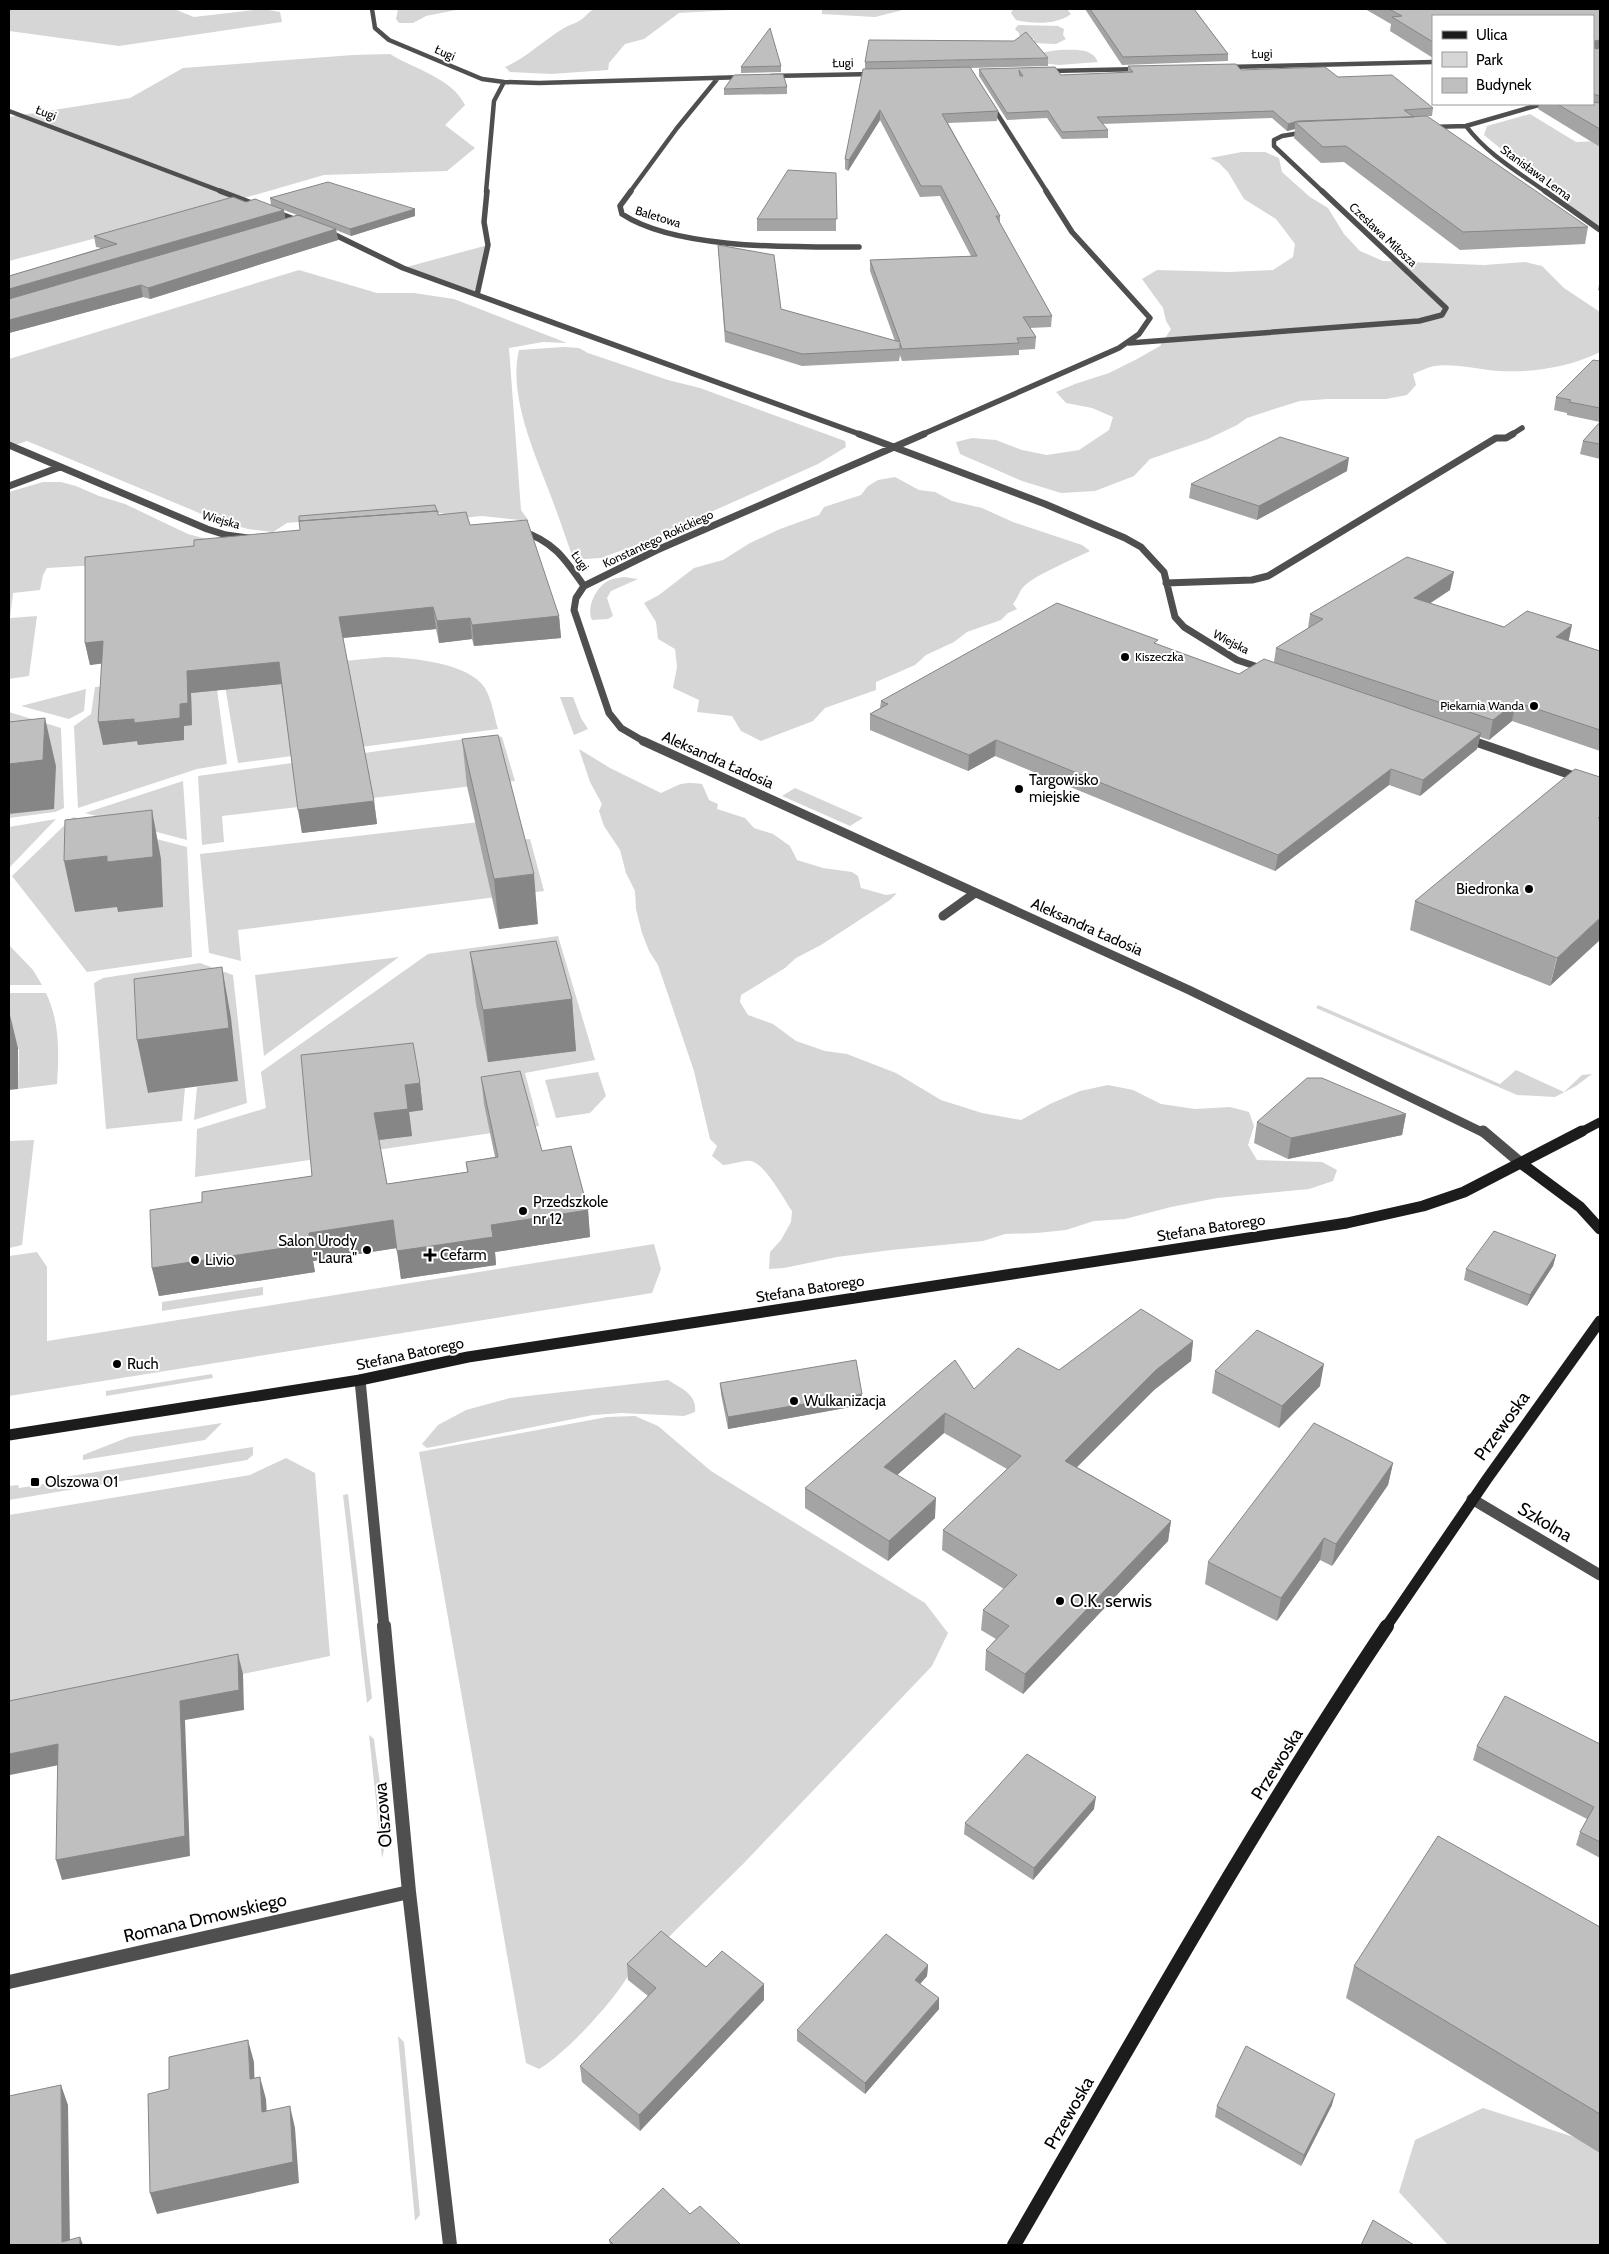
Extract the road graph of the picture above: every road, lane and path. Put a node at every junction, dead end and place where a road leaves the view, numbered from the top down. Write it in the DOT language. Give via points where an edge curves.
graph roads {
  1 [pos="372,9"];
  2 [pos="1432,62"];
  3 [pos="1224,67"];
  4 [pos="1149,68"];
  5 [pos="998,72"];
  6 [pos="877,74"];
  7 [pos="754,76"];
  8 [pos="763,76"];
  9 [pos="718,78"];
  10 [pos="504,82"];
  11 [pos="988,98"];
  12 [pos="1539,105"];
  13 [pos="9,111"];
  14 [pos="1466,126"];
  15 [pos="1426,127"];
  16 [pos="1317,132"];
  17 [pos="300,221"];
  18 [pos="291,224"];
  19 [pos="309,224"];
  20 [pos="318,228"];
  21 [pos="1600,230"];
  22 [pos="859,247"];
  23 [pos="477,295"];
  24 [pos="1130,343"];
  25 [pos="1522,428"];
  26 [pos="9,445"];
  27 [pos="893,446"];
  28 [pos="60,467"];
  29 [pos="9,486"];
  30 [pos="513,529"];
  31 [pos="255,538"];
  32 [pos="1166,583"];
  33 [pos="584,586"];
  34 [pos="1273,672"];
  35 [pos="1461,737"];
  36 [pos="1600,786"];
  37 [pos="975,893"];
  38 [pos="944,916"];
  39 [pos="1600,1122"];
  40 [pos="1522,1164"];
  41 [pos="1600,1229"];
  42 [pos="1600,1321"];
  43 [pos="360,1380"];
  44 [pos="9,1435"];
  45 [pos="1472,1499"];
  46 [pos="1600,1575"];
  47 [pos="409,1892"];
  48 [pos="9,1982"];
  49 [pos="450,2245"];
  50 [pos="1014,2245"];
  1 -- 10 [label="street, Ługi" via="376,28 389,40 468,74"];
  2 -- 3 [label="street, Ługi"];
  4 -- 5 [label="street"];
  6 -- 8 [label="street, Ługi"];
  7 -- 9 [label="street, Ługi"];
  9 -- 10 [label="street, Ługi"];
  9 -- 22 [label="street, Baletowa" via="620,206 622,214 660,231 727,243 761,247"];
  10 -- 23 [label="street" via="494,101 484,222 488,245"];
  11 -- 24 [label="street" via="1072,232 1150,318 1143,331"];
  12 -- 14 [label="street"];
  13 -- 17 [label="street, Ługi"];
  14 -- 15 [label="street"];
  14 -- 21 [label="street, Stanisława Lema" via="1494,155"];
  16 -- 24 [label="street, Czesława Miłosza" via="1282,136 1274,140 1274,146 1446,308 1442,315 1419,321"];
  17 -- 18 [label="street"];
  17 -- 19 [label="street, Ługi"];
  20 -- 23 [label="street" via="403,268"];
  23 -- 27 [label="street"];
  24 -- 27 [label="street, Konstantego Rokickiego"];
  25 -- 32 [label="street" via="1506,438 1496,438 1268,576 1252,580"];
  26 -- 28 [label="street, Wiejska"];
  27 -- 32 [label="street, Wiejska" via="1125,538 1141,547 1164,572"];
  27 -- 33 [label="street, Konstantego Rokickiego" via="657,550"];
  28 -- 29 [label="street"];
  28 -- 31 [label="street, Wiejska" via="206,529"];
  30 -- 33 [label="street, Ługi" via="538,536 557,548"];
  32 -- 34 [label="street, Wiejska" via="1175,617 1184,627 1237,660"];
  33 -- 37 [label="street, Aleksandra Ładosia" via="576,598 574,610 578,623 609,713 630,734 658,750"];
  35 -- 36 [label="street"];
  37 -- 38 [label="street"];
  37 -- 40 [label="street, Aleksandra Ładosia" via="1465,1121"];
  39 -- 40 [label="street, Stefana Batorego"];
  40 -- 41 [label="street" via="1580,1207"];
  40 -- 43 [label="street, Stefana Batorego" via="1464,1192 1423,1206 1347,1223 468,1357"];
  42 -- 45 [label="street, Przewoska"];
  43 -- 44 [label="street, Stefana Batorego"];
  43 -- 47 [label="street, Olszowa"];
  45 -- 46 [label="street, Szkolna"];
  45 -- 50 [label="street, Przewoska" via="1299,1763 1178,1962"];
  47 -- 48 [label="street, Romana Dmowskiego"];
  47 -- 49 [label="street, Olszowa"];
}
